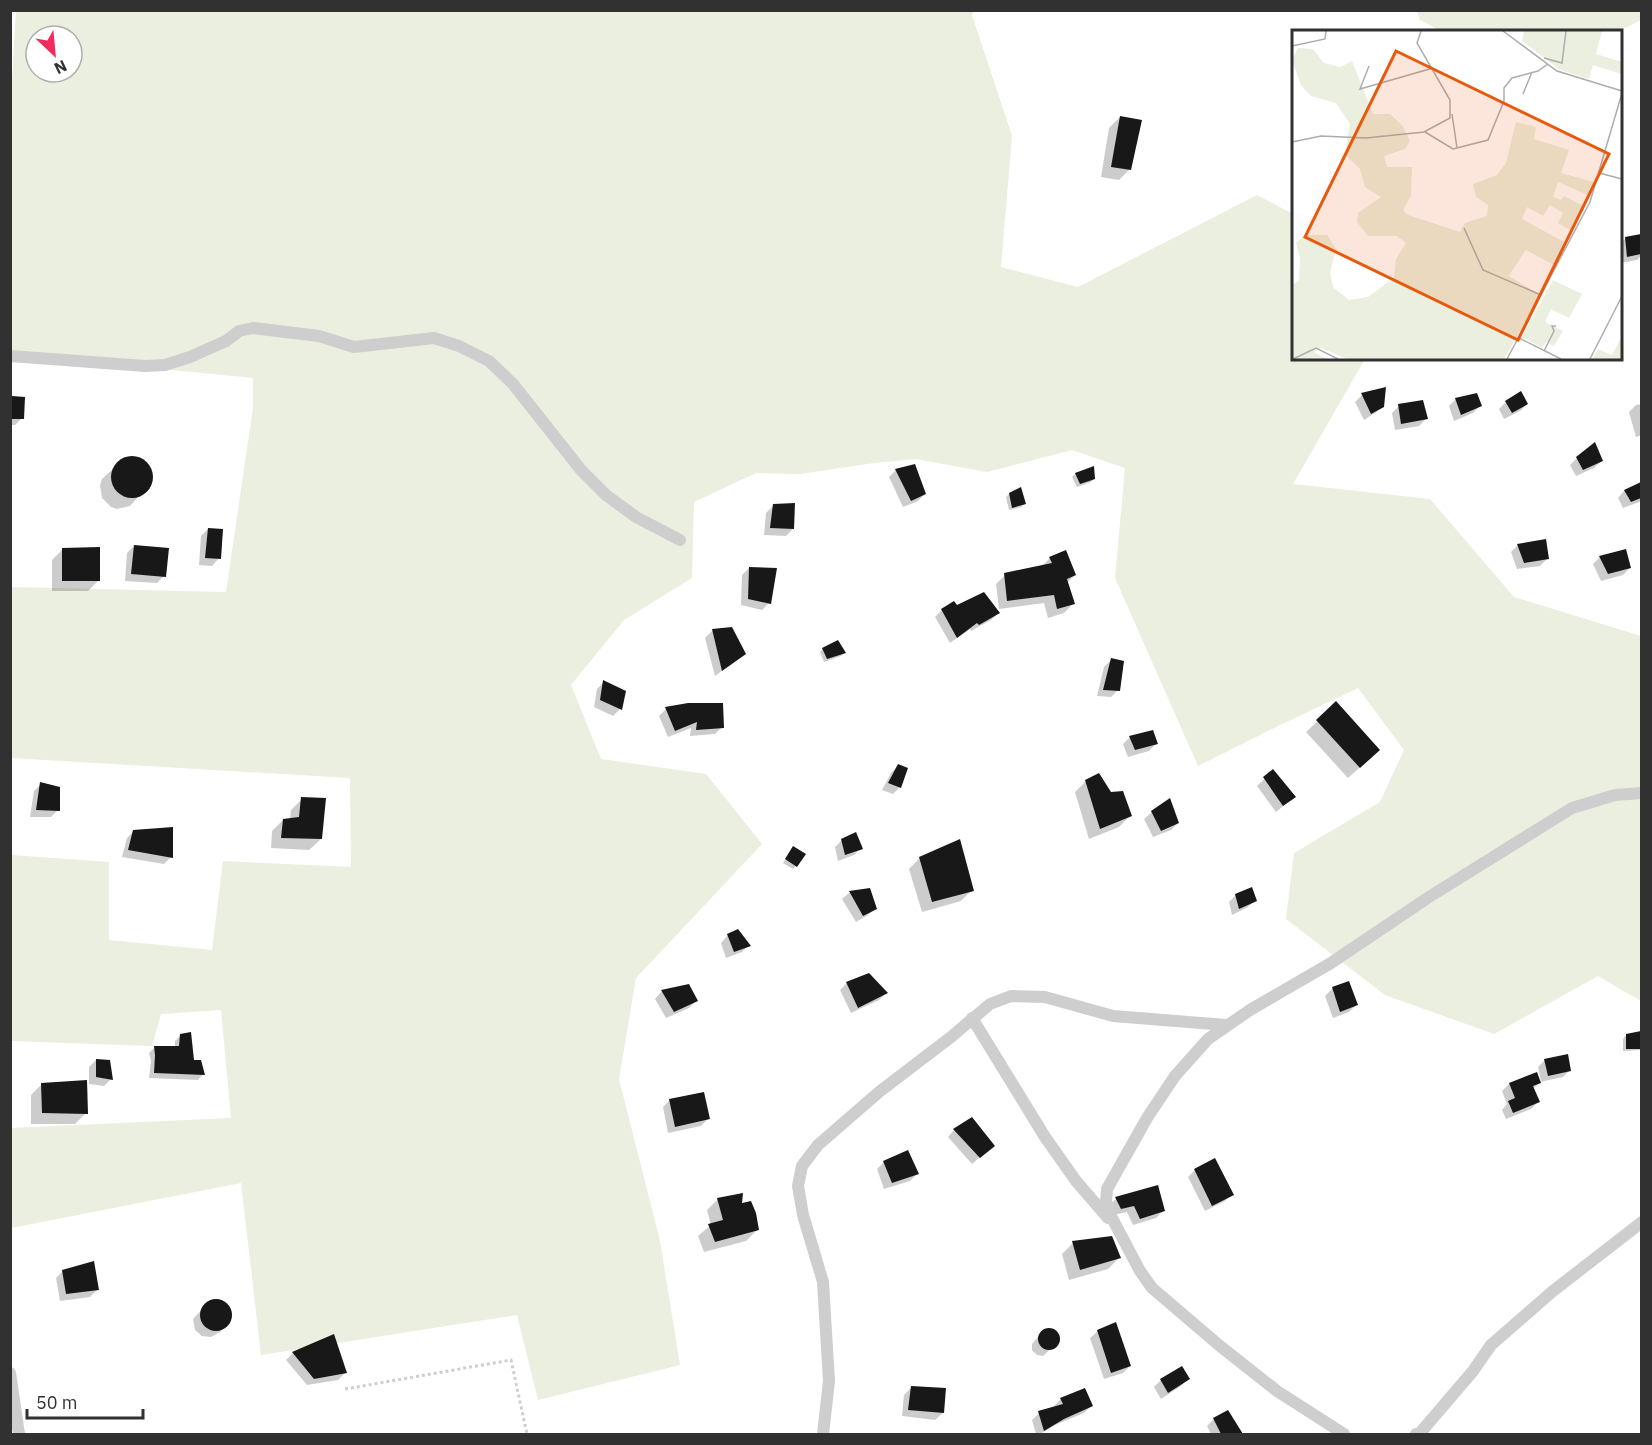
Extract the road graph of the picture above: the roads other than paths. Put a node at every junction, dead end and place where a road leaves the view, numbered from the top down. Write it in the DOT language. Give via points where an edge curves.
graph roads {
  1 [pos="10,356"];
  2 [pos="680,540"];
  3 [pos="1641,793"];
  4 [pos="972,1018"];
  5 [pos="1227,1025"];
  6 [pos="1641,1222"];
  7 [pos="1117,1228"];
  8 [pos="10,1373"];
  9 [pos="19,1434"];
  10 [pos="823,1434"];
  11 [pos="1344,1434"];
  12 [pos="1416,1434"];
  1 -- 2 [label="street" via="165,365 253,328 319,336 354,347 434,338 489,361 606,495 636,517"];
  3 -- 5 [label="street" via="1615,795 1572,808 1332,963"];
  4 -- 5 [label="street" via="990,1004 1011,996 1045,997 1113,1016"];
  4 -- 7 [label="street" via="1057,1154"];
  4 -- 10 [label="street" via="818,1145 802,1166 798,1186 823,1282 827,1325 829,1381"];
  5 -- 7 [label="street" via="1208,1039 1175,1076 1107,1189 1106,1202"];
  6 -- 12 [label="street" via="1491,1345"];
  7 -- 11 [label="street" via="1140,1271 1164,1300 1277,1391"];
  8 -- 9 [label="street"];
}
